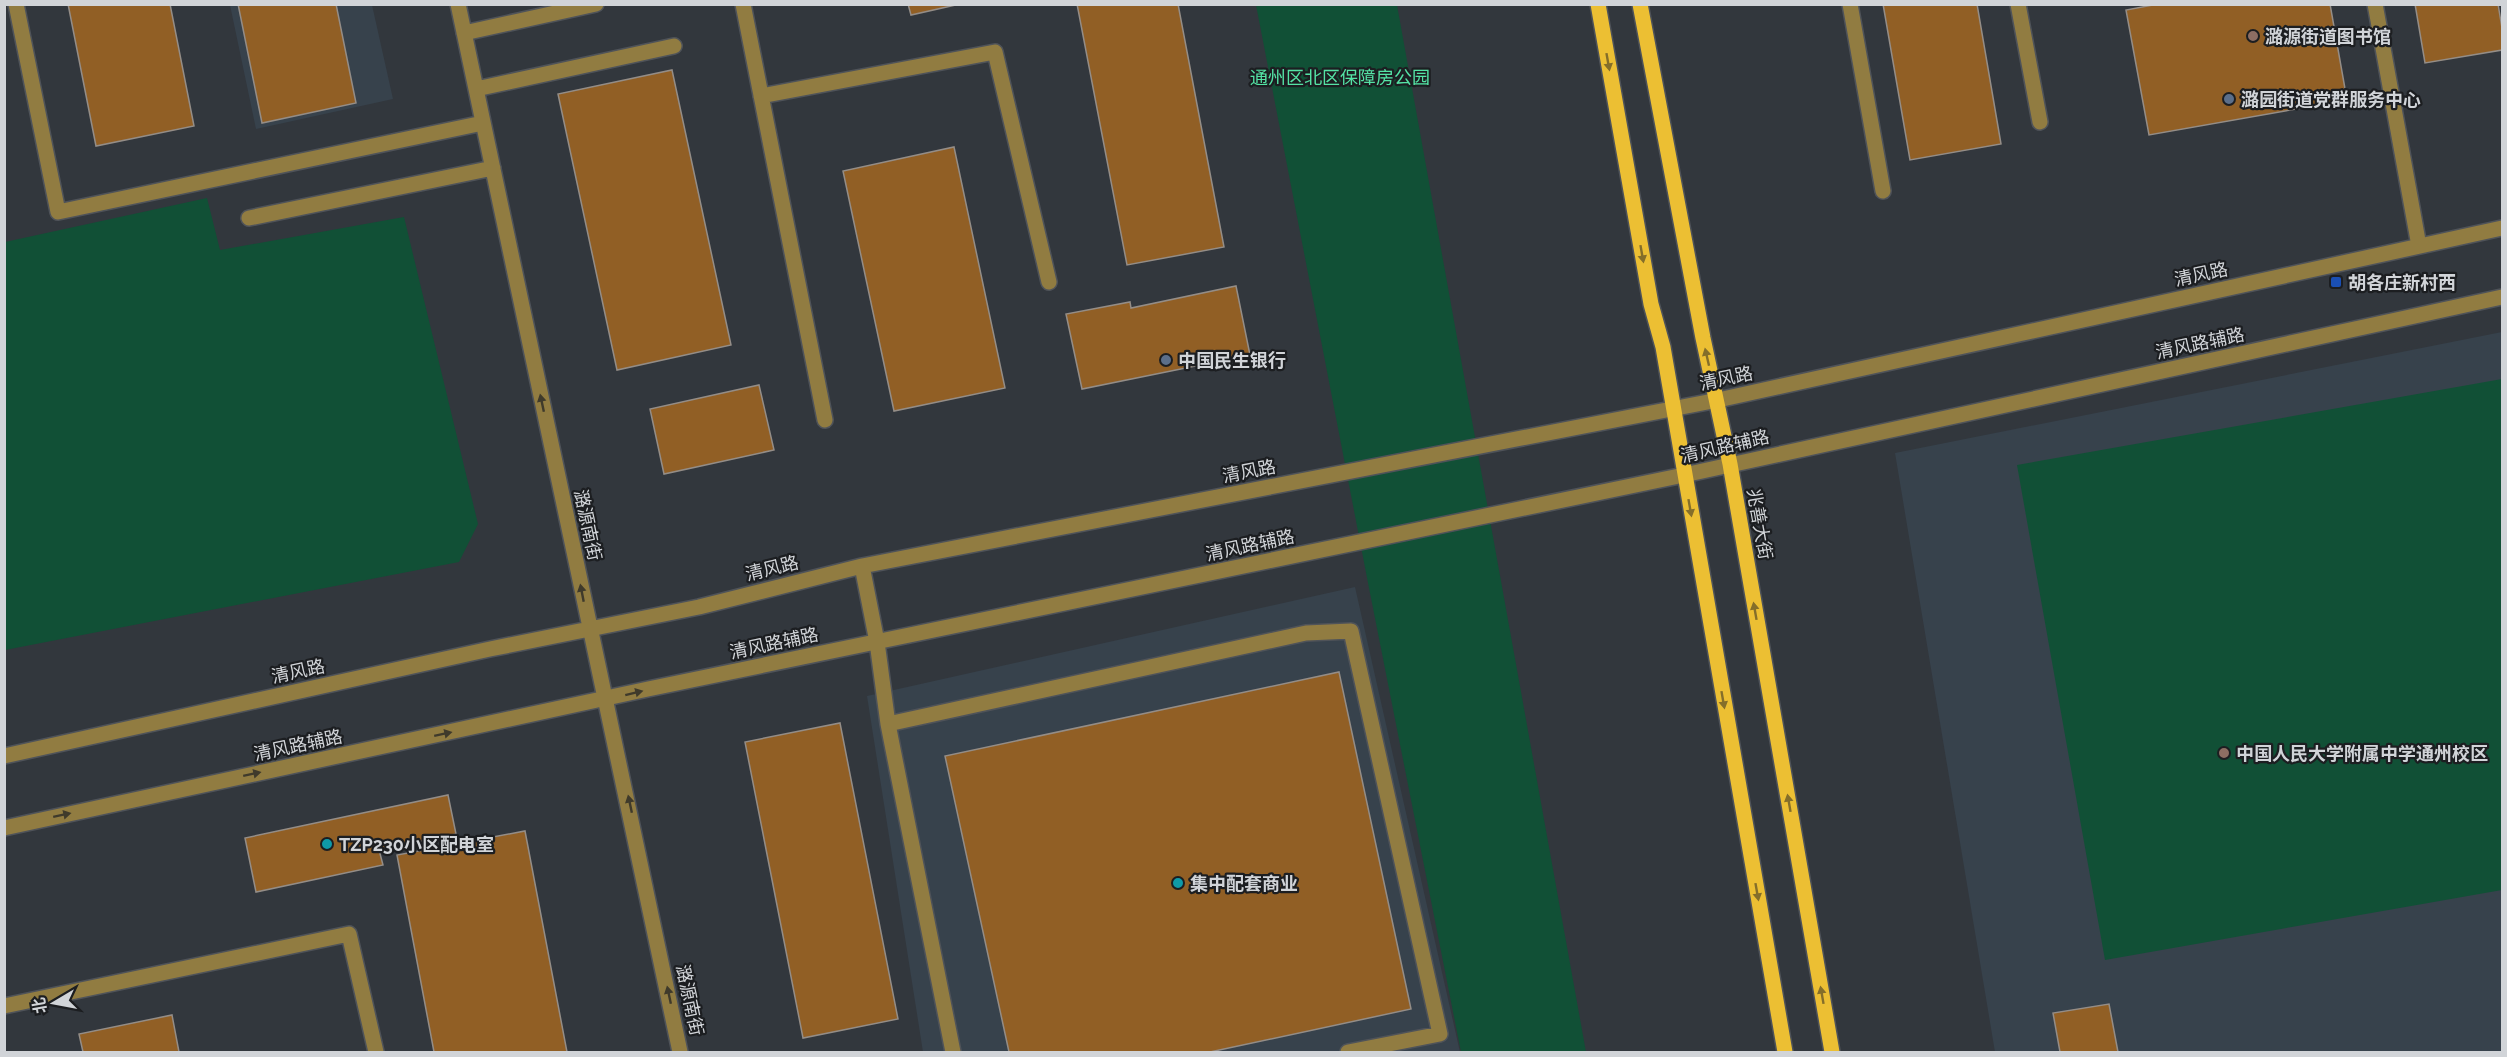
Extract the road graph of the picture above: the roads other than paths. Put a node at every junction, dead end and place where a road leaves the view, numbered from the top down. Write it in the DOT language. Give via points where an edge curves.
graph roads {
  1 [pos="16,4"];
  2 [pos="458,4"];
  3 [pos="596,4"];
  4 [pos="743,4"];
  5 [pos="1598,4"];
  6 [pos="1640,4"];
  7 [pos="1850,4"];
  8 [pos="2018,4"];
  9 [pos="2374,4"];
  10 [pos="464,33"];
  11 [pos="674,46"];
  12 [pos="476,89"];
  13 [pos="761,96"];
  14 [pos="2040,122"];
  15 [pos="483,123"];
  16 [pos="493,168"];
  17 [pos="1883,191"];
  18 [pos="249,218"];
  19 [pos="2502,228"];
  20 [pos="2419,246"];
  21 [pos="1049,282"];
  22 [pos="2502,297"];
  23 [pos="1718,400"];
  24 [pos="1672,409"];
  25 [pos="825,420"];
  26 [pos="1730,464"];
  27 [pos="1684,475"];
  28 [pos="862,566"];
  29 [pos="589,628"];
  30 [pos="877,642"];
  31 [pos="607,699"];
  32 [pos="888,724"];
  33 [pos="4,756"];
  34 [pos="4,828"];
  35 [pos="4,1006"];
  36 [pos="376,1053"];
  37 [pos="680,1053"];
  38 [pos="953,1053"];
  39 [pos="1348,1053"];
  40 [pos="1785,1053"];
  41 [pos="1832,1053"];
  1 -- 15 [label="street" via="58,212"];
  2 -- 10 [label="street, 潞源南街"];
  3 -- 10 [label="street"];
  4 -- 13 [label="street"];
  5 -- 24 [label="main road, one-way"];
  23 -- 6 [label="main road, 兆善大街, one-way"];
  7 -- 17 [label="street"];
  8 -- 14 [label="street"];
  9 -- 20 [label="street"];
  10 -- 12 [label="street, 潞源南街"];
  11 -- 12 [label="street"];
  12 -- 15 [label="street, 潞源南街"];
  13 -- 21 [label="street" via="995,52"];
  13 -- 25 [label="street"];
  15 -- 16 [label="street, 潞源南街"];
  16 -- 18 [label="street"];
  29 -- 16 [label="street, 潞源南街, one-way"];
  19 -- 20 [label="street, 清风路"];
  20 -- 23 [label="street, 清风路"];
  22 -- 26 [label="street, 清风路辅路"];
  23 -- 24 [label="street, 清风路"];
  23 -- 26 [label="main road, 兆善大街"];
  24 -- 27 [label="main road"];
  24 -- 28 [label="street, 清风路"];
  26 -- 27 [label="street, 清风路辅路"];
  41 -- 26 [label="main road, 兆善大街, one-way"];
  27 -- 30 [label="street, 清风路辅路"];
  27 -- 40 [label="main road, one-way"];
  28 -- 29 [label="street, 清风路" via="699,607"];
  28 -- 30 [label="street"];
  29 -- 31 [label="street, 潞源南街"];
  29 -- 33 [label="street, 清风路"];
  31 -- 30 [label="street, 清风路辅路, one-way"];
  30 -- 32 [label="street"];
  34 -- 31 [label="street, 清风路辅路, one-way"];
  37 -- 31 [label="street, 潞源南街, one-way"];
  32 -- 38 [label="street"];
  32 -- 39 [label="street" via="1306,633 1351,631 1440,1034"];
  35 -- 36 [label="street" via="349,934"];
}
